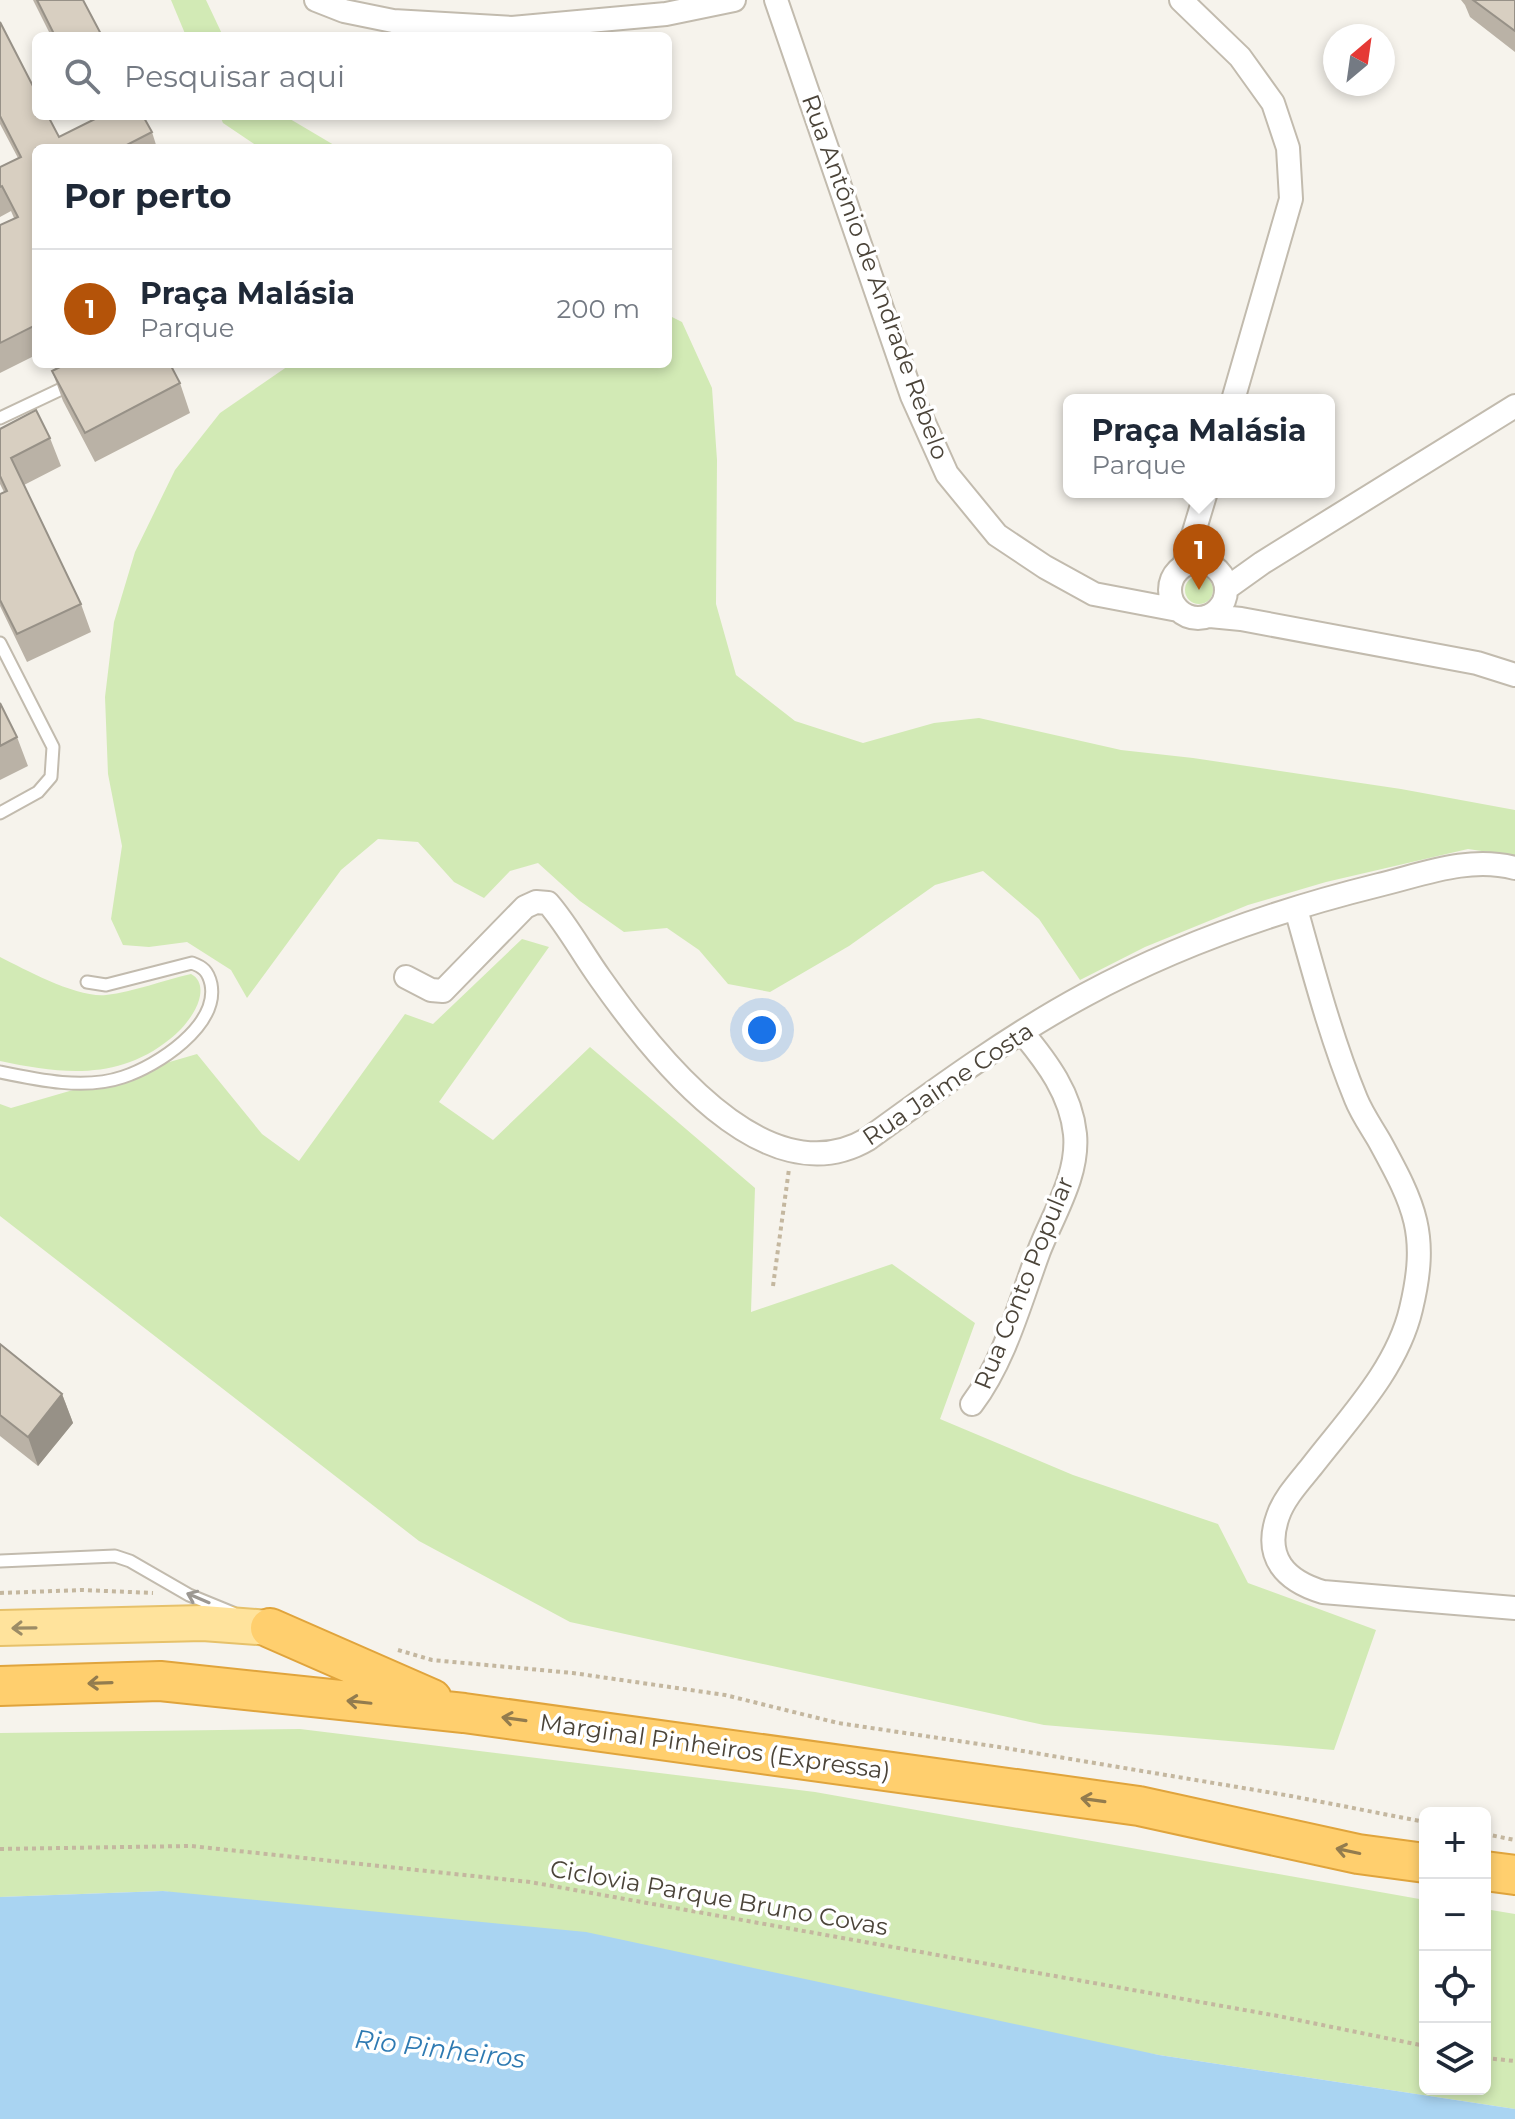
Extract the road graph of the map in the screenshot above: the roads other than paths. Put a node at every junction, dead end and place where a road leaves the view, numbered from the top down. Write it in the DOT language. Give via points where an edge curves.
graph roads {
  1 [pos="316,0"];
  2 [pos="734,0"];
  3 [pos="776,0"];
  4 [pos="1181,0"];
  5 [pos="86,378"];
  6 [pos="1235,394"];
  7 [pos="1515,406"];
  8 [pos="0,418"];
  9 [pos="1204,498"];
  10 [pos="1193,564"];
  11 [pos="1170,585"];
  12 [pos="1221,596"];
  13 [pos="1130,601"];
  14 [pos="1178,610"];
  15 [pos="0,643"];
  16 [pos="1515,675"];
  17 [pos="0,813"];
  18 [pos="1515,868"];
  19 [pos="1296,909"];
  20 [pos="406,977"];
  21 [pos="87,982"];
  22 [pos="1022,1032"];
  23 [pos="0,1072"];
  24 [pos="972,1404"];
  25 [pos="0,1561"];
  26 [pos="1515,1608"];
  27 [pos="0,1628"];
  28 [pos="270,1628"];
  29 [pos="0,1686"];
  30 [pos="464,1713"];
  31 [pos="1419,1862"];
  32 [pos="1491,1872"];
  33 [pos="1515,1875"];
  1 -- 2 [label="street" via="393,21 512,28 666,14"];
  3 -- 13 [label="street, Rua Antônio de Andrade Rebelo" via="912,396 947,474 997,535 1094,594"];
  4 -- 6 [label="street" via="1240,57 1273,103 1288,148 1291,199"];
  5 -- 8 [label="lane"];
  7 -- 12 [label="street" via="1262,563"];
  9 -- 10 [label="street"];
  10 -- 11 [label="street"];
  10 -- 12 [label="street" via="1217,569"];
  11 -- 13 [label="street"];
  11 -- 14 [label="street"];
  12 -- 14 [label="street" via="1193,618"];
  12 -- 16 [label="street" via="1241,619 1477,663"];
  13 -- 14 [label="street, Rua Antônio de Andrade Rebelo"];
  15 -- 17 [label="lane" via="53,747 51,777 38,792"];
  18 -- 19 [label="street, Rua Jaime Costa" via="1475,863"];
  19 -- 22 [label="street, Rua Jaime Costa" via="1153,961"];
  19 -- 26 [label="street" via="1353,1089 1418,1222 1420,1248 1404,1335 1374,1386 1278,1516 1273,1543 1277,1561 1290,1578 1323,1592"];
  20 -- 22 [label="street, Rua Jaime Costa" via="443,991 525,907 548,903 601,980 689,1085 744,1131 791,1151 825,1154 854,1147"];
  21 -- 23 [label="lane" via="106,985 192,963 202,966 212,989 209,1005 185,1041 122,1078 54,1081"];
  22 -- 24 [label="street, Rua Conto Popular" via="1045,1060 1068,1103 1074,1153 1061,1200 1003,1346"];
  28 -- 25 [label="lane, one-way" via="189,1595 115,1556"];
  28 -- 27 [label="main road, one-way" via="203,1623"];
  28 -- 30 [label="highway"];
  30 -- 29 [label="highway, Marginal Pinheiros (Expressa), one-way" via="160,1681"];
  31 -- 30 [label="highway, Marginal Pinheiros (Expressa), one-way" via="1139,1806"];
  32 -- 33 [label="highway"];
}
